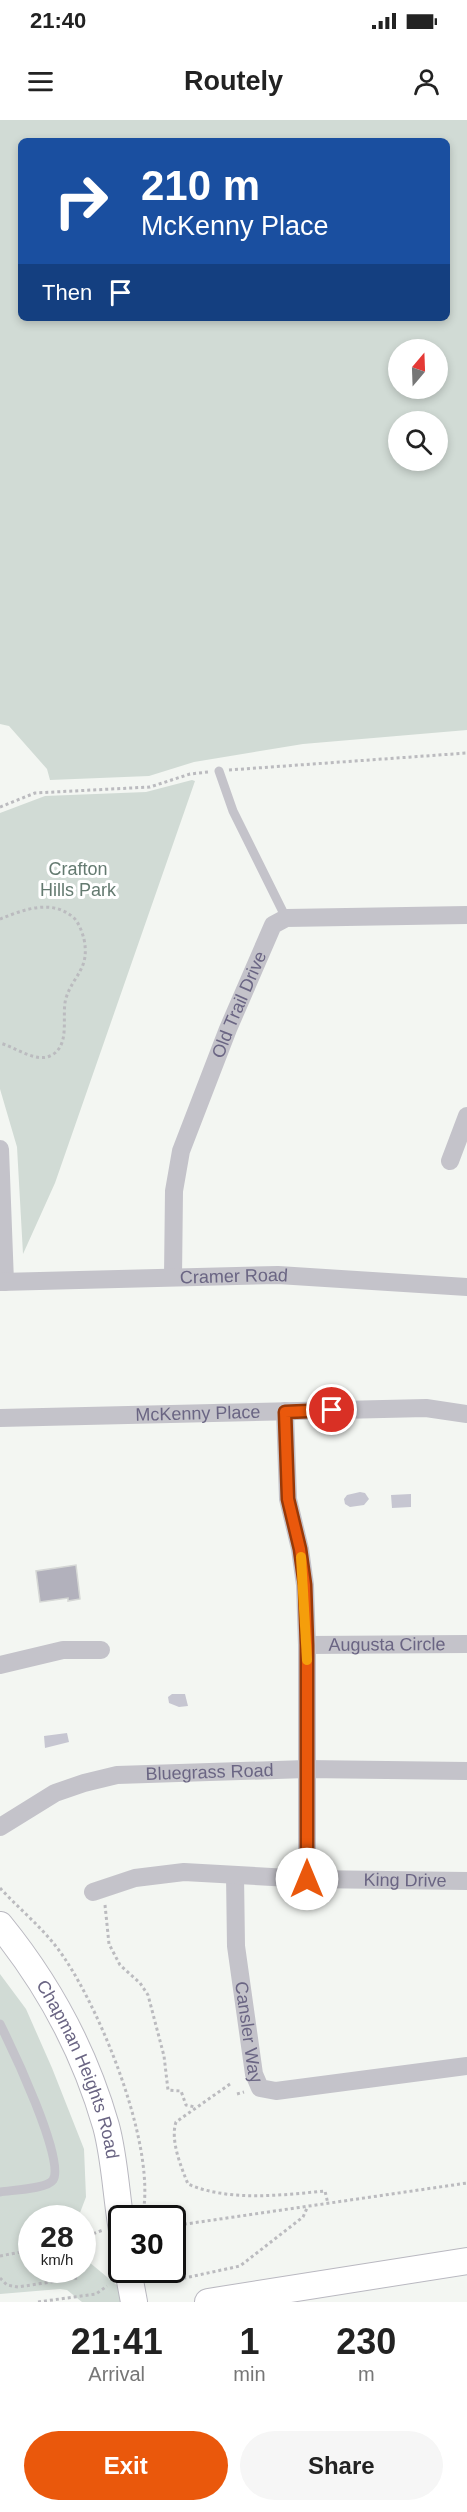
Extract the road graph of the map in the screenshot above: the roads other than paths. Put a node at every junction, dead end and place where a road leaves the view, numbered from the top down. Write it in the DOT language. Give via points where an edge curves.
graph roads {
  1 [pos="219,771"];
  2 [pos="467,915"];
  3 [pos="286,918"];
  4 [pos="467,1116"];
  5 [pos="0,1149"];
  6 [pos="450,1161"];
  7 [pos="173,1277"];
  8 [pos="3,1282"];
  9 [pos="467,1287"];
  10 [pos="285,1412"];
  11 [pos="467,1414"];
  12 [pos="0,1418"];
  13 [pos="467,1644"];
  14 [pos="307,1645"];
  15 [pos="101,1650"];
  16 [pos="0,1665"];
  17 [pos="306,1769"];
  18 [pos="467,1771"];
  19 [pos="0,1827"];
  20 [pos="235,1875"];
  21 [pos="307,1879"];
  22 [pos="467,1881"];
  23 [pos="93,1892"];
  24 [pos="0,1925"];
  25 [pos="0,2024"];
  26 [pos="467,2066"];
  27 [pos="0,2192"];
  28 [pos="118,2205"];
  29 [pos="467,2261"];
  30 [pos="130,2283"];
  31 [pos="134,2302"];
  32 [pos="208,2302"];
  1 -- 3 [label="lane" via="233,811"];
  2 -- 3 [label="street"];
  3 -- 7 [label="street, Old Trail Drive" via="273,925 267,937 181,1151 174,1191"];
  4 -- 6 [label="street"];
  5 -- 8 [label="street"];
  7 -- 8 [label="street, Cramer Road"];
  7 -- 9 [label="street, Cramer Road" via="279,1275"];
  10 -- 11 [label="street, McKenny Place" via="426,1408"];
  10 -- 12 [label="street, McKenny Place"];
  10 -- 14 [label="street" via="288,1499 300,1549"];
  13 -- 14 [label="street, Augusta Circle"];
  14 -- 17 [label="street"];
  15 -- 16 [label="street" via="63,1650"];
  17 -- 18 [label="street, Bluegrass Road"];
  17 -- 19 [label="street, Bluegrass Road" via="117,1776 55,1793"];
  17 -- 21 [label="street"];
  20 -- 21 [label="street, King Drive"];
  20 -- 23 [label="street, King Drive" via="183,1872 135,1878"];
  20 -- 26 [label="street, Cansler Way" via="236,1946 254,2074 260,2088 276,2091"];
  21 -- 22 [label="street, King Drive"];
  24 -- 28 [label="street, Chapman Heights Road" via="45,1986 79,2050 106,2127"];
  25 -- 27 [label="lane" via="34,2094 55,2176 44,2186"];
  29 -- 32 [label="street"];
  30 -- 31 [label="street"];
}
